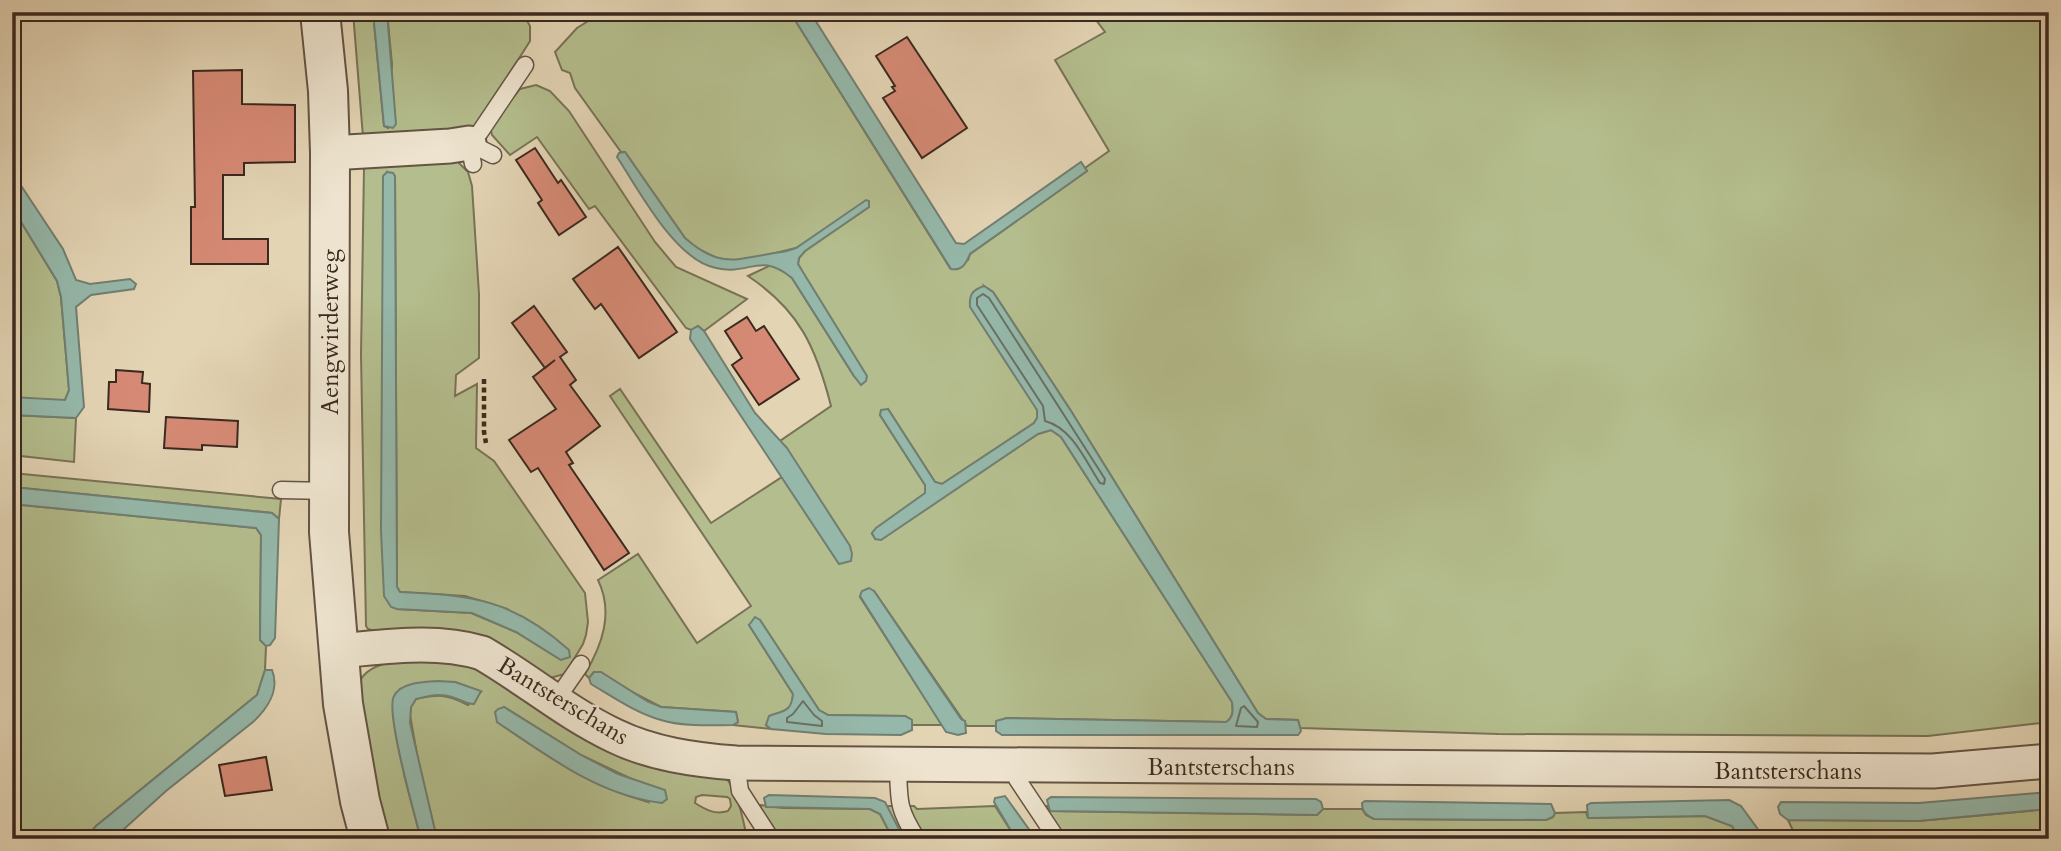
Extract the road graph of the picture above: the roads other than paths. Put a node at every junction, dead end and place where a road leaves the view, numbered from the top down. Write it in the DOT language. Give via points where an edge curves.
graph roads {
  1 [pos="320,12"];
  2 [pos="524,74"];
  3 [pos="330,153"];
  4 [pos="478,154"];
  5 [pos="281,490"];
  6 [pos="330,491"];
  7 [pos="337,651"];
  8 [pos="581,664"];
  9 [pos="556,700"];
  10 [pos="2049,761"];
  11 [pos="736,763"];
  12 [pos="898,764"];
  13 [pos="1019,765"];
  14 [pos="370,839"];
  15 [pos="771,839"];
  16 [pos="917,839"];
  17 [pos="1057,839"];
  1 -- 3 [label="street, Aengwirderweg"];
  2 -- 4 [label="lane" via="480,132"];
  3 -- 4 [label="street"];
  3 -- 6 [label="street, Aengwirderweg"];
  5 -- 6 [label="lane"];
  6 -- 7 [label="street, Aengwirderweg"];
  7 -- 9 [label="street, Bantsterschans" via="421,644 460,646 482,653"];
  7 -- 14 [label="street, Aengwirderweg" via="347,732"];
  8 -- 9 [label="lane"];
  9 -- 11 [label="street, Bantsterschans" via="615,737 645,748 702,761"];
  10 -- 13 [label="street, Bantsterschans" via="1933,771"];
  11 -- 12 [label="street, Bantsterschans"];
  11 -- 15 [label="lane" via="740,791"];
  12 -- 13 [label="street, Bantsterschans"];
  12 -- 16 [label="lane" via="898,798"];
  13 -- 17 [label="lane" via="1017,779"];
}
